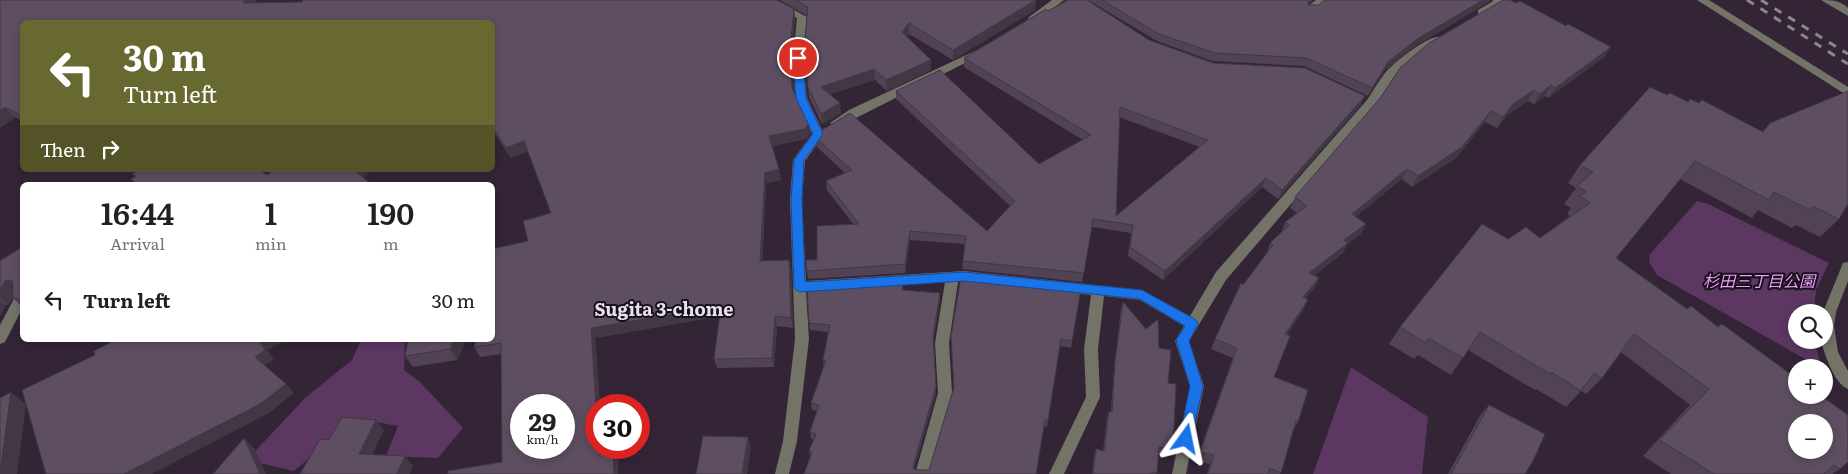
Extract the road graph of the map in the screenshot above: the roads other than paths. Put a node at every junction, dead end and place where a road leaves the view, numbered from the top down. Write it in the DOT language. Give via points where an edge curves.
graph roads {
  1 [pos="768,0"];
  2 [pos="1059,0"];
  3 [pos="1323,0"];
  4 [pos="1498,0"];
  5 [pos="1702,0"];
  6 [pos="1826,0"];
  7 [pos="1838,2"];
  8 [pos="1310,9"];
  9 [pos="1848,13"];
  10 [pos="1474,18"];
  11 [pos="1023,25"];
  12 [pos="1450,32"];
  13 [pos="990,45"];
  14 [pos="1848,92"];
  15 [pos="818,134"];
  16 [pos="1848,266"];
  17 [pos="952,277"];
  18 [pos="800,287"];
  19 [pos="1098,290"];
  20 [pos="20,301"];
  21 [pos="1192,324"];
  22 [pos="0,338"];
  23 [pos="1848,383"];
  24 [pos="782,474"];
  25 [pos="922,474"];
  26 [pos="1056,474"];
  27 [pos="1179,474"];
  1 -- 15 [label="street" via="802,17 798,58 801,98"];
  2 -- 11 [label="street"];
  3 -- 8 [label="street"];
  4 -- 10 [label="street" via="1497,4"];
  5 -- 14 [label="street"];
  6 -- 7 [label="street"];
  7 -- 9 [label="street"];
  12 -- 21 [label="street" via="1419,50 1390,74 1221,276"];
  13 -- 15 [label="street" via="966,60 853,113"];
  15 -- 18 [label="street" via="799,160 796,200"];
  16 -- 23 [label="street" via="1828,316 1827,343"];
  17 -- 18 [label="street"];
  17 -- 19 [label="street"];
  17 -- 25 [label="street" via="942,343 946,393"];
  18 -- 24 [label="street" via="802,338 790,441"];
  19 -- 21 [label="street" via="1142,295"];
  19 -- 26 [label="street" via="1092,349 1093,398"];
  20 -- 22 [label="street"];
  21 -- 27 [label="street" via="1182,340 1197,386"];
}
